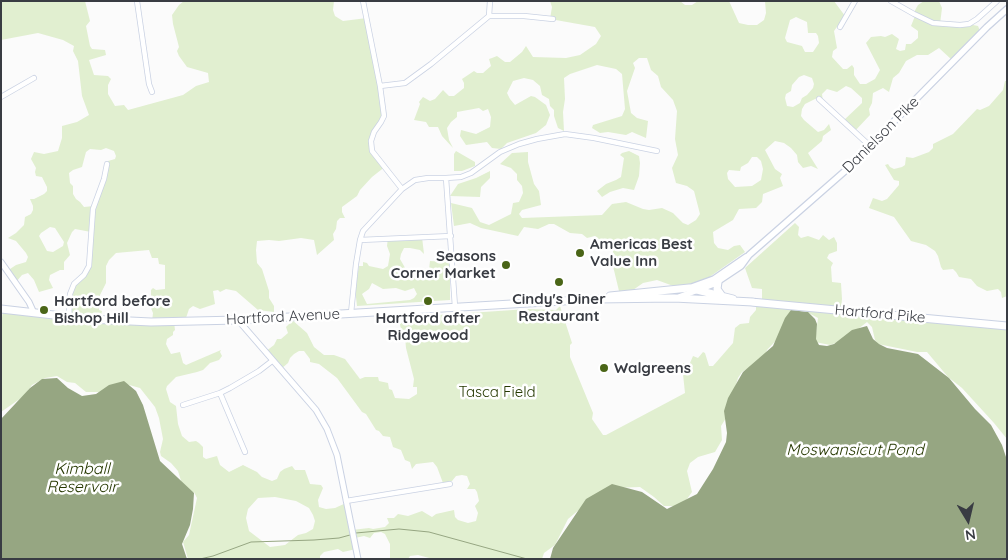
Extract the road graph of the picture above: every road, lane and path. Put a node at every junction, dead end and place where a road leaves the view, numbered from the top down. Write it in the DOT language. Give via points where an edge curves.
graph roads {
  1 [pos="137,1"];
  2 [pos="364,1"];
  3 [pos="490,1"];
  4 [pos="855,1"];
  5 [pos="891,1"];
  6 [pos="997,1"];
  7 [pos="1007,9"];
  8 [pos="489,16"];
  9 [pos="553,19"];
  10 [pos="840,27"];
  11 [pos="34,78"];
  12 [pos="380,86"];
  13 [pos="152,92"];
  14 [pos="1,97"];
  15 [pos="819,99"];
  16 [pos="870,146"];
  17 [pos="657,151"];
  18 [pos="107,164"];
  19 [pos="446,178"];
  20 [pos="402,189"];
  21 [pos="450,236"];
  22 [pos="360,240"];
  23 [pos="749,256"];
  24 [pos="1,262"];
  25 [pos="718,282"];
  26 [pos="689,288"];
  27 [pos="699,290"];
  28 [pos="722,296"];
  29 [pos="597,298"];
  30 [pos="674,298"];
  31 [pos="565,300"];
  32 [pos="753,302"];
  33 [pos="455,307"];
  34 [pos="1,309"];
  35 [pos="34,313"];
  36 [pos="351,313"];
  37 [pos="69,317"];
  38 [pos="238,320"];
  39 [pos="1007,326"];
  40 [pos="272,361"];
  41 [pos="220,393"];
  42 [pos="183,405"];
  43 [pos="245,452"];
  44 [pos="450,484"];
  45 [pos="346,501"];
  46 [pos="358,559"];
  1 -- 13 [label="street" via="148,84"];
  2 -- 12 [label="street"];
  3 -- 8 [label="street"];
  4 -- 10 [label="street"];
  5 -- 6 [label="street" via="934,23 960,25 977,19"];
  7 -- 16 [label="main road, Danielson Pike"];
  8 -- 9 [label="street"];
  8 -- 12 [label="street" via="405,83"];
  11 -- 14 [label="street"];
  12 -- 20 [label="street" via="384,116 374,132 372,151"];
  15 -- 16 [label="street"];
  16 -- 23 [label="main road, Danielson Pike" via="826,190"];
  17 -- 19 [label="street" via="565,134 519,144 500,152 471,173"];
  18 -- 37 [label="street" via="93,209 89,266 70,294"];
  19 -- 20 [label="street" via="415,180"];
  19 -- 21 [label="street"];
  20 -- 22 [label="street" via="368,224"];
  21 -- 22 [label="street"];
  21 -- 33 [label="street"];
  22 -- 36 [label="street"];
  23 -- 25 [label="main road, Danielson Pike" via="741,266"];
  23 -- 26 [label="main road, Danielson Pike" via="714,278"];
  24 -- 35 [label="street"];
  25 -- 27 [label="main road, Danielson Pike"];
  25 -- 28 [label="highway" via="717,289"];
  26 -- 27 [label="highway, Hartford Pike"];
  26 -- 29 [label="highway, Hartford Pike"];
  27 -- 28 [label="highway, Hartford Pike"];
  27 -- 30 [label="main road, Danielson Pike"];
  28 -- 32 [label="highway, Hartford Pike"];
  29 -- 30 [label="highway, Hartford Pike"];
  29 -- 31 [label="highway, Hartford Pike"];
  30 -- 32 [label="highway, Hartford Pike"];
  31 -- 33 [label="highway, Hartford Avenue"];
  32 -- 39 [label="highway, Hartford Pike"];
  33 -- 36 [label="highway, Hartford Avenue"];
  34 -- 35 [label="highway, Hartford Avenue"];
  35 -- 37 [label="highway, Hartford Avenue"];
  36 -- 38 [label="highway, Hartford Avenue"];
  37 -- 38 [label="highway, Hartford Avenue" via="133,322"];
  38 -- 40 [label="street"];
  40 -- 41 [label="street"];
  40 -- 45 [label="street" via="316,410 327,429 337,455"];
  41 -- 42 [label="street"];
  41 -- 43 [label="street"];
  44 -- 45 [label="street"];
  45 -- 46 [label="street"];
}
